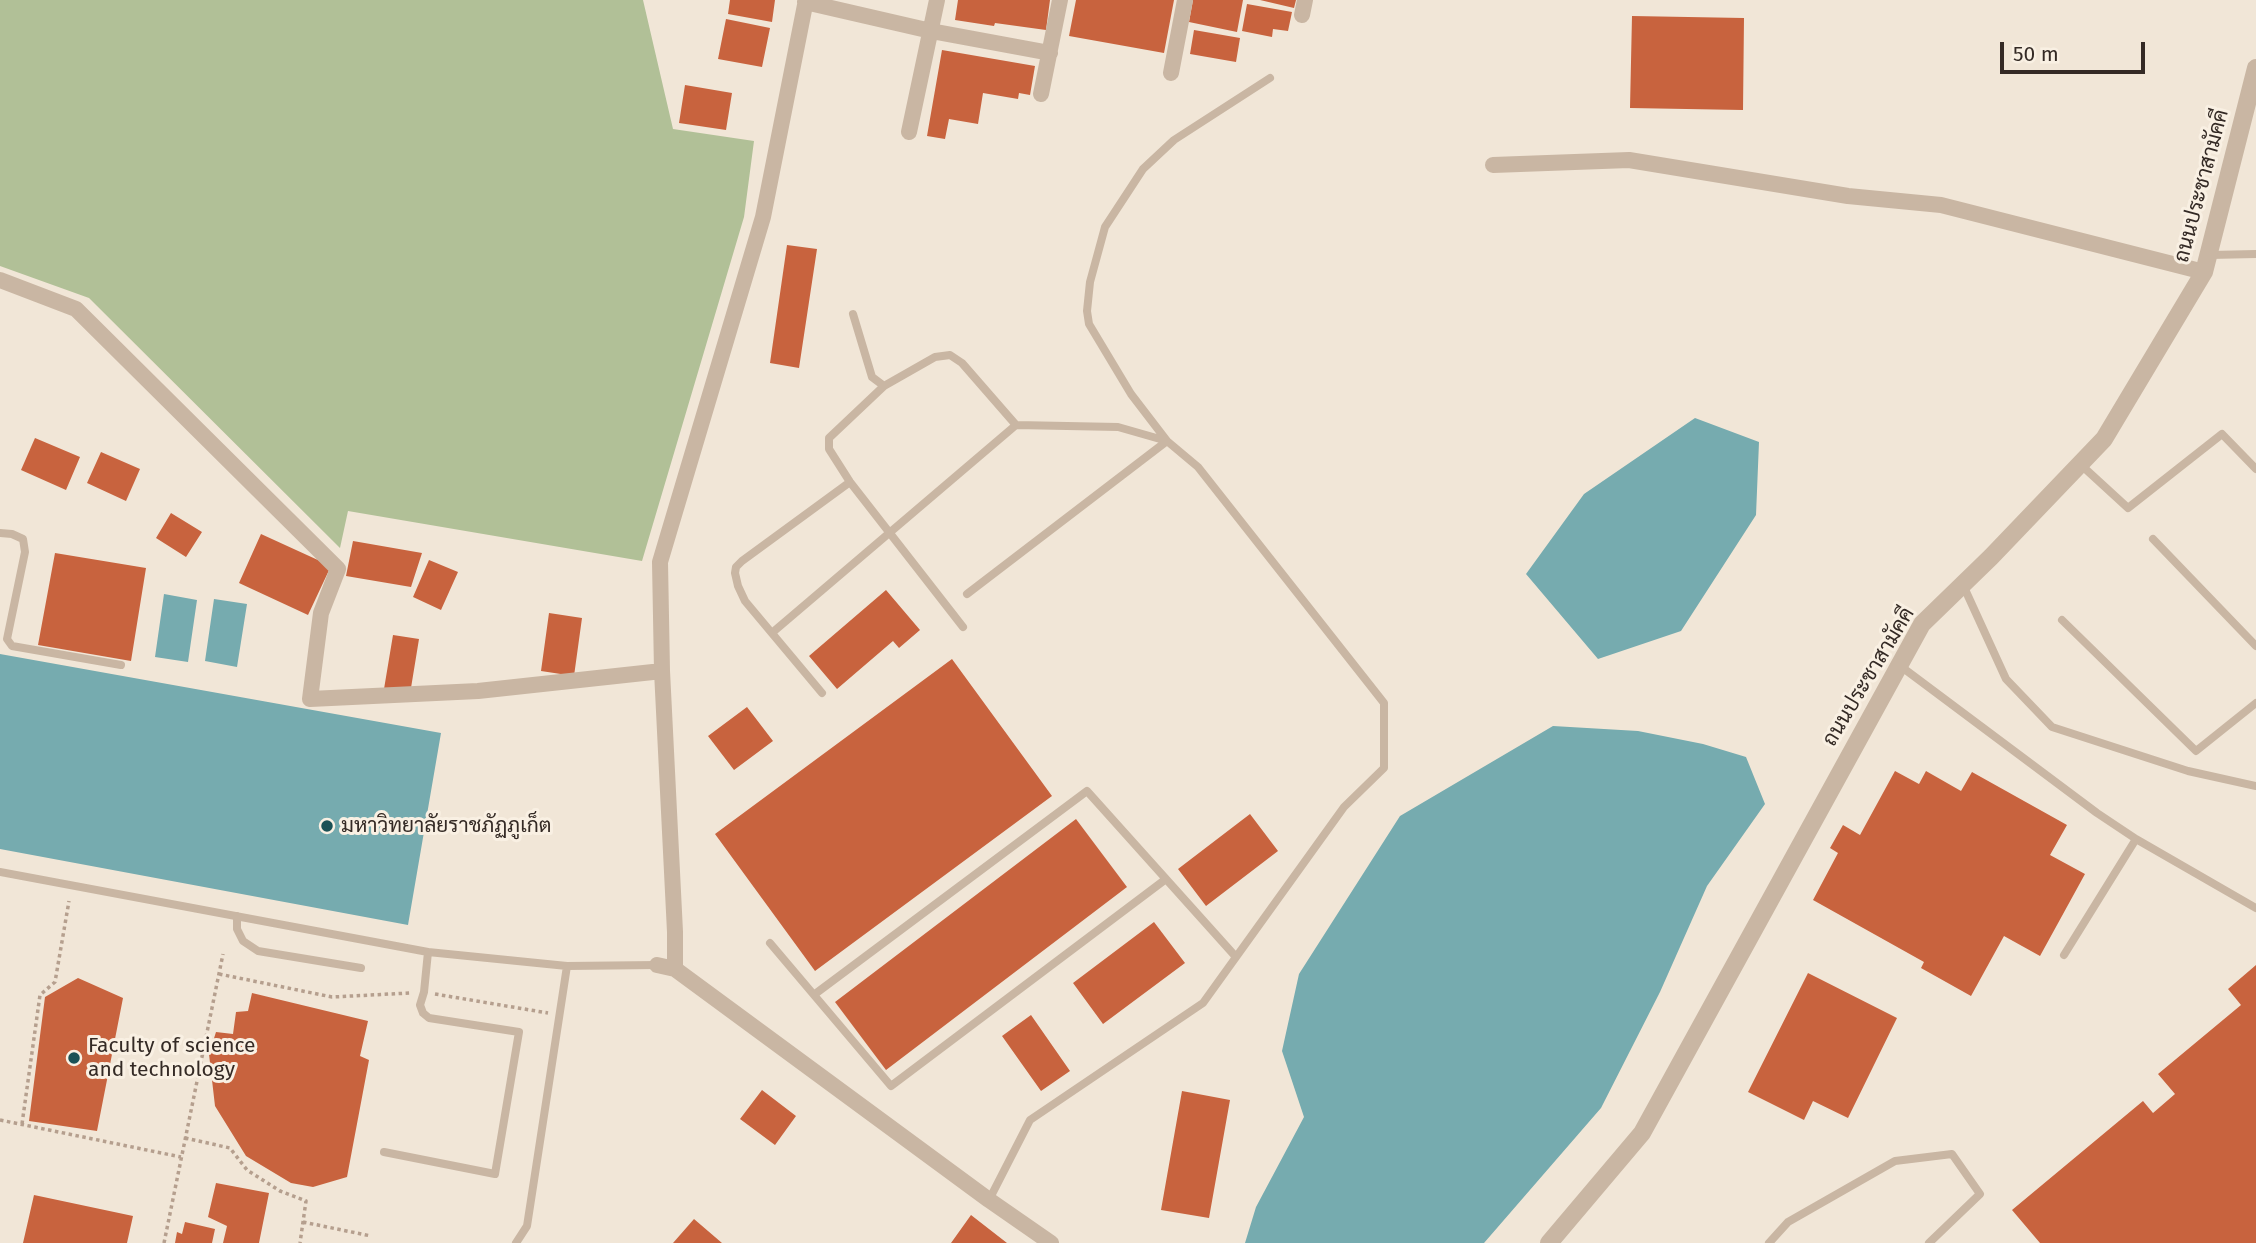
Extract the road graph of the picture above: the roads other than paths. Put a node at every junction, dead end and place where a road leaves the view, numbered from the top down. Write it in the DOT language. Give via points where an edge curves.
graph roads {
  1 [pos="937,0"];
  2 [pos="1060,0"];
  3 [pos="1185,0"];
  4 [pos="805,1"];
  5 [pos="931,31"];
  6 [pos="1050,52"];
  7 [pos="2256,68"];
  8 [pos="1171,73"];
  9 [pos="1270,78"];
  10 [pos="1041,94"];
  11 [pos="2251,108"];
  12 [pos="909,132"];
  13 [pos="1493,165"];
  14 [pos="2210,254"];
  15 [pos="2256,254"];
  16 [pos="2204,272"];
  17 [pos="0,280"];
  18 [pos="853,314"];
  19 [pos="884,386"];
  20 [pos="1016,425"];
  21 [pos="1167,441"];
  22 [pos="2080,464"];
  23 [pos="2256,469"];
  24 [pos="850,482"];
  25 [pos="889,532"];
  26 [pos="0,533"];
  27 [pos="2153,539"];
  28 [pos="1962,585"];
  29 [pos="967,594"];
  30 [pos="2062,620"];
  31 [pos="963,628"];
  32 [pos="773,632"];
  33 [pos="2256,646"];
  34 [pos="121,665"];
  35 [pos="1899,665"];
  36 [pos="662,671"];
  37 [pos="821,693"];
  38 [pos="2256,703"];
  39 [pos="2256,786"];
  40 [pos="2136,839"];
  41 [pos="0,872"];
  42 [pos="1166,879"];
  43 [pos="2256,908"];
  44 [pos="237,916"];
  45 [pos="770,943"];
  46 [pos="428,952"];
  47 [pos="2064,955"];
  48 [pos="1236,957"];
  49 [pos="657,965"];
  50 [pos="567,966"];
  51 [pos="361,968"];
  52 [pos="675,969"];
  53 [pos="815,994"];
  54 [pos="384,1152"];
  55 [pos="989,1200"];
  56 [pos="516,1243"];
  57 [pos="1052,1243"];
  58 [pos="1549,1243"];
  59 [pos="1769,1243"];
  60 [pos="1929,1243"];
  1 -- 5 [label="street"];
  2 -- 6 [label="street"];
  3 -- 8 [label="street"];
  4 -- 5 [label="street"];
  4 -- 36 [label="street" via="764,217 660,562"];
  5 -- 6 [label="street"];
  5 -- 12 [label="street"];
  6 -- 10 [label="street"];
  7 -- 11 [label="street, ถนนประชาสามัคคี"];
  9 -- 21 [label="lane" via="1174,140 1143,169 1105,227 1090,282 1089,324 1131,394"];
  11 -- 14 [label="street, ถนนประชาสามัคคี"];
  13 -- 16 [label="street" via="1629,160 1848,196 1941,205"];
  14 -- 15 [label="lane"];
  14 -- 16 [label="street, ถนนประชาสามัคคี"];
  16 -- 22 [label="street, ถนนประชาสามัคคี" via="2104,439"];
  17 -- 36 [label="street" via="76,309 338,569 321,613 310,699 478,691"];
  18 -- 19 [label="lane" via="872,377"];
  19 -- 20 [label="lane" via="935,357 950,355"];
  19 -- 24 [label="lane" via="829,438 832,456"];
  20 -- 21 [label="lane" via="1118,427"];
  20 -- 25 [label="lane"];
  21 -- 29 [label="lane"];
  21 -- 48 [label="lane" via="1198,467 1384,703 1384,768 1344,807"];
  22 -- 23 [label="lane" via="2128,508 2221,434"];
  22 -- 28 [label="street, ถนนประชาสามัคคี"];
  24 -- 25 [label="lane"];
  24 -- 32 [label="lane" via="736,567 745,600"];
  25 -- 31 [label="lane"];
  25 -- 32 [label="lane"];
  26 -- 34 [label="lane" via="23,539 25,552 7,639 12,646"];
  27 -- 33 [label="lane"];
  28 -- 35 [label="street, ถนนประชาสามัคคี" via="1922,624"];
  28 -- 39 [label="lane" via="2006,679 2052,727 2188,771"];
  30 -- 38 [label="lane" via="2196,751"];
  32 -- 37 [label="lane"];
  35 -- 40 [label="lane"];
  35 -- 58 [label="street, ถนนประชาสามัคคี" via="1642,1133"];
  36 -- 52 [label="street"];
  40 -- 43 [label="lane"];
  40 -- 47 [label="lane"];
  41 -- 44 [label="lane"];
  42 -- 48 [label="lane"];
  42 -- 53 [label="lane" via="1087,791"];
  42 -- 53 [label="lane" via="891,1086"];
  44 -- 46 [label="lane"];
  44 -- 51 [label="lane" via="243,941 258,951"];
  45 -- 53 [label="lane"];
  46 -- 50 [label="lane"];
  46 -- 54 [label="lane" via="420,1005 429,1018 519,1032 495,1174"];
  48 -- 55 [label="lane" via="1203,1003 1030,1120"];
  49 -- 50 [label="lane"];
  49 -- 52 [label="street"];
  50 -- 56 [label="lane" via="527,1226"];
  52 -- 55 [label="street"];
  55 -- 57 [label="street"];
  59 -- 60 [label="lane" via="1788,1222 1895,1161 1952,1154 1980,1194"];
}
